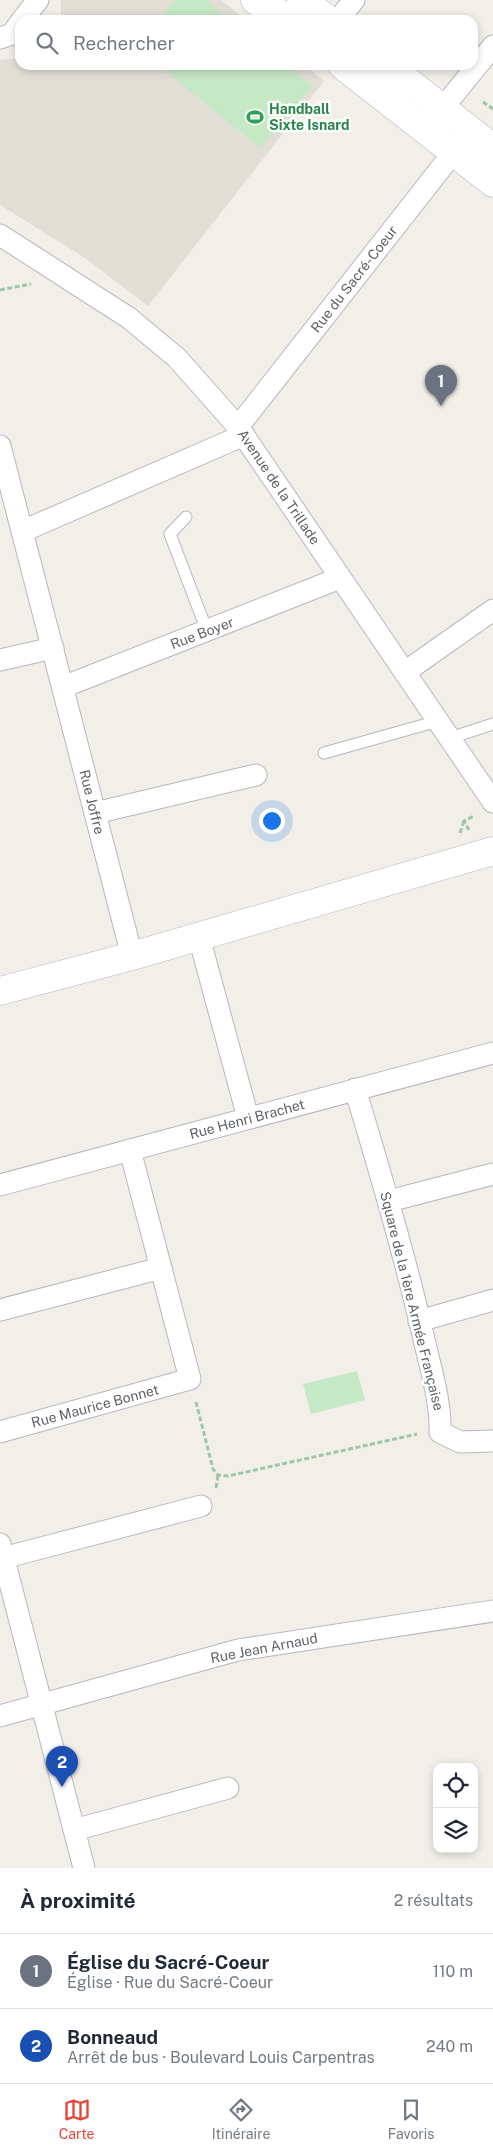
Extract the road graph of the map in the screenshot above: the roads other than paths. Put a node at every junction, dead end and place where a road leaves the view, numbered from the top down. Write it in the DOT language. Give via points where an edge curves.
graph roads {
  1 [pos="38,0"];
  2 [pos="255,0"];
  3 [pos="276,0"];
  4 [pos="301,0"];
  5 [pos="354,0"];
  6 [pos="26,15"];
  7 [pos="275,15"];
  8 [pos="297,15"];
  9 [pos="322,15"];
  10 [pos="342,15"];
  11 [pos="15,30"];
  12 [pos="0,38"];
  13 [pos="493,46"];
  14 [pos="478,65"];
  15 [pos="351,70"];
  16 [pos="371,70"];
  17 [pos="390,70"];
  18 [pos="474,70"];
  19 [pos="411,101"];
  20 [pos="434,119"];
  21 [pos="460,139"];
  22 [pos="493,148"];
  23 [pos="493,165"];
  24 [pos="493,183"];
  25 [pos="0,235"];
  26 [pos="241,431"];
  27 [pos="0,446"];
  28 [pos="186,517"];
  29 [pos="22,532"];
  30 [pos="340,578"];
  31 [pos="493,610"];
  32 [pos="207,631"];
  33 [pos="53,648"];
  34 [pos="0,660"];
  35 [pos="405,672"];
  36 [pos="63,687"];
  37 [pos="493,724"];
  38 [pos="444,730"];
  39 [pos="324,753"];
  40 [pos="256,775"];
  41 [pos="485,808"];
  42 [pos="95,813"];
  43 [pos="483,843"];
  44 [pos="199,936"];
  45 [pos="132,956"];
  46 [pos="0,991"];
  47 [pos="493,1053"];
  48 [pos="356,1090"];
  49 [pos="248,1118"];
  50 [pos="130,1150"];
  51 [pos="493,1174"];
  52 [pos="0,1185"];
  53 [pos="389,1201"];
  54 [pos="161,1268"];
  55 [pos="493,1300"];
  56 [pos="0,1310"];
  57 [pos="420,1320"];
  58 [pos="0,1432"];
  59 [pos="493,1441"];
  60 [pos="201,1506"];
  61 [pos="2,1551"];
  62 [pos="5,1589"];
  63 [pos="493,1611"];
  64 [pos="40,1706"];
  65 [pos="0,1716"];
  66 [pos="228,1788"];
  67 [pos="74,1830"];
  68 [pos="84,1868"];
  1 -- 6 [label="street"];
  2 -- 7 [label="street"];
  3 -- 8 [label="lane"];
  4 -- 9 [label="street"];
  5 -- 10 [label="street"];
  11 -- 12 [label="street"];
  13 -- 14 [label="street"];
  15 -- 20 [label="street"];
  16 -- 19 [label="lane"];
  17 -- 20 [label="street"];
  18 -- 20 [label="street"];
  20 -- 21 [label="street"];
  21 -- 22 [label="street"];
  21 -- 23 [label="lane"];
  21 -- 24 [label="street"];
  21 -- 26 [label="street, Rue du Sacré-Coeur"];
  25 -- 26 [label="street, Avenue de la Trillade" via="129,318 177,358"];
  26 -- 29 [label="street"];
  26 -- 30 [label="street, Avenue de la Trillade"];
  27 -- 29 [label="street, Rue Joffre"];
  28 -- 32 [label="lane" via="170,534"];
  29 -- 33 [label="street, Rue Joffre"];
  30 -- 32 [label="street, Rue Boyer"];
  30 -- 35 [label="street, Avenue de la Trillade"];
  31 -- 35 [label="street"];
  32 -- 36 [label="street, Rue Boyer"];
  33 -- 34 [label="street"];
  33 -- 36 [label="street, Rue Joffre"];
  35 -- 38 [label="street, Avenue de la Trillade"];
  36 -- 42 [label="street, Rue Joffre"];
  37 -- 38 [label="lane"];
  38 -- 39 [label="lane"];
  38 -- 41 [label="street, Avenue de la Trillade"];
  40 -- 42 [label="street"];
  42 -- 45 [label="street, Rue Joffre"];
  43 -- 44 [label="street"];
  44 -- 45 [label="street"];
  44 -- 49 [label="street"];
  45 -- 46 [label="street"];
  47 -- 48 [label="street, Rue Henri Brachet"];
  48 -- 49 [label="street, Rue Henri Brachet"];
  48 -- 53 [label="street, Square de la 1ère Armée Française"];
  49 -- 50 [label="street, Rue Henri Brachet"];
  50 -- 52 [label="street, Rue Henri Brachet"];
  50 -- 54 [label="street"];
  51 -- 53 [label="street"];
  53 -- 57 [label="street, Square de la 1ère Armée Française"];
  54 -- 56 [label="street"];
  54 -- 58 [label="street, Rue Maurice Bonnet" via="190,1380"];
  55 -- 57 [label="street"];
  57 -- 59 [label="street, Square de la 1ère Armée Française" via="440,1412 440,1432 460,1442"];
  60 -- 61 [label="street"];
  61 -- 62 [label="street"];
  62 -- 64 [label="street"];
  63 -- 64 [label="street, Rue Jean Arnaud" via="238,1650"];
  64 -- 65 [label="street, Rue Jean Arnaud"];
  64 -- 67 [label="street"];
  66 -- 67 [label="street"];
  67 -- 68 [label="street"];
}
